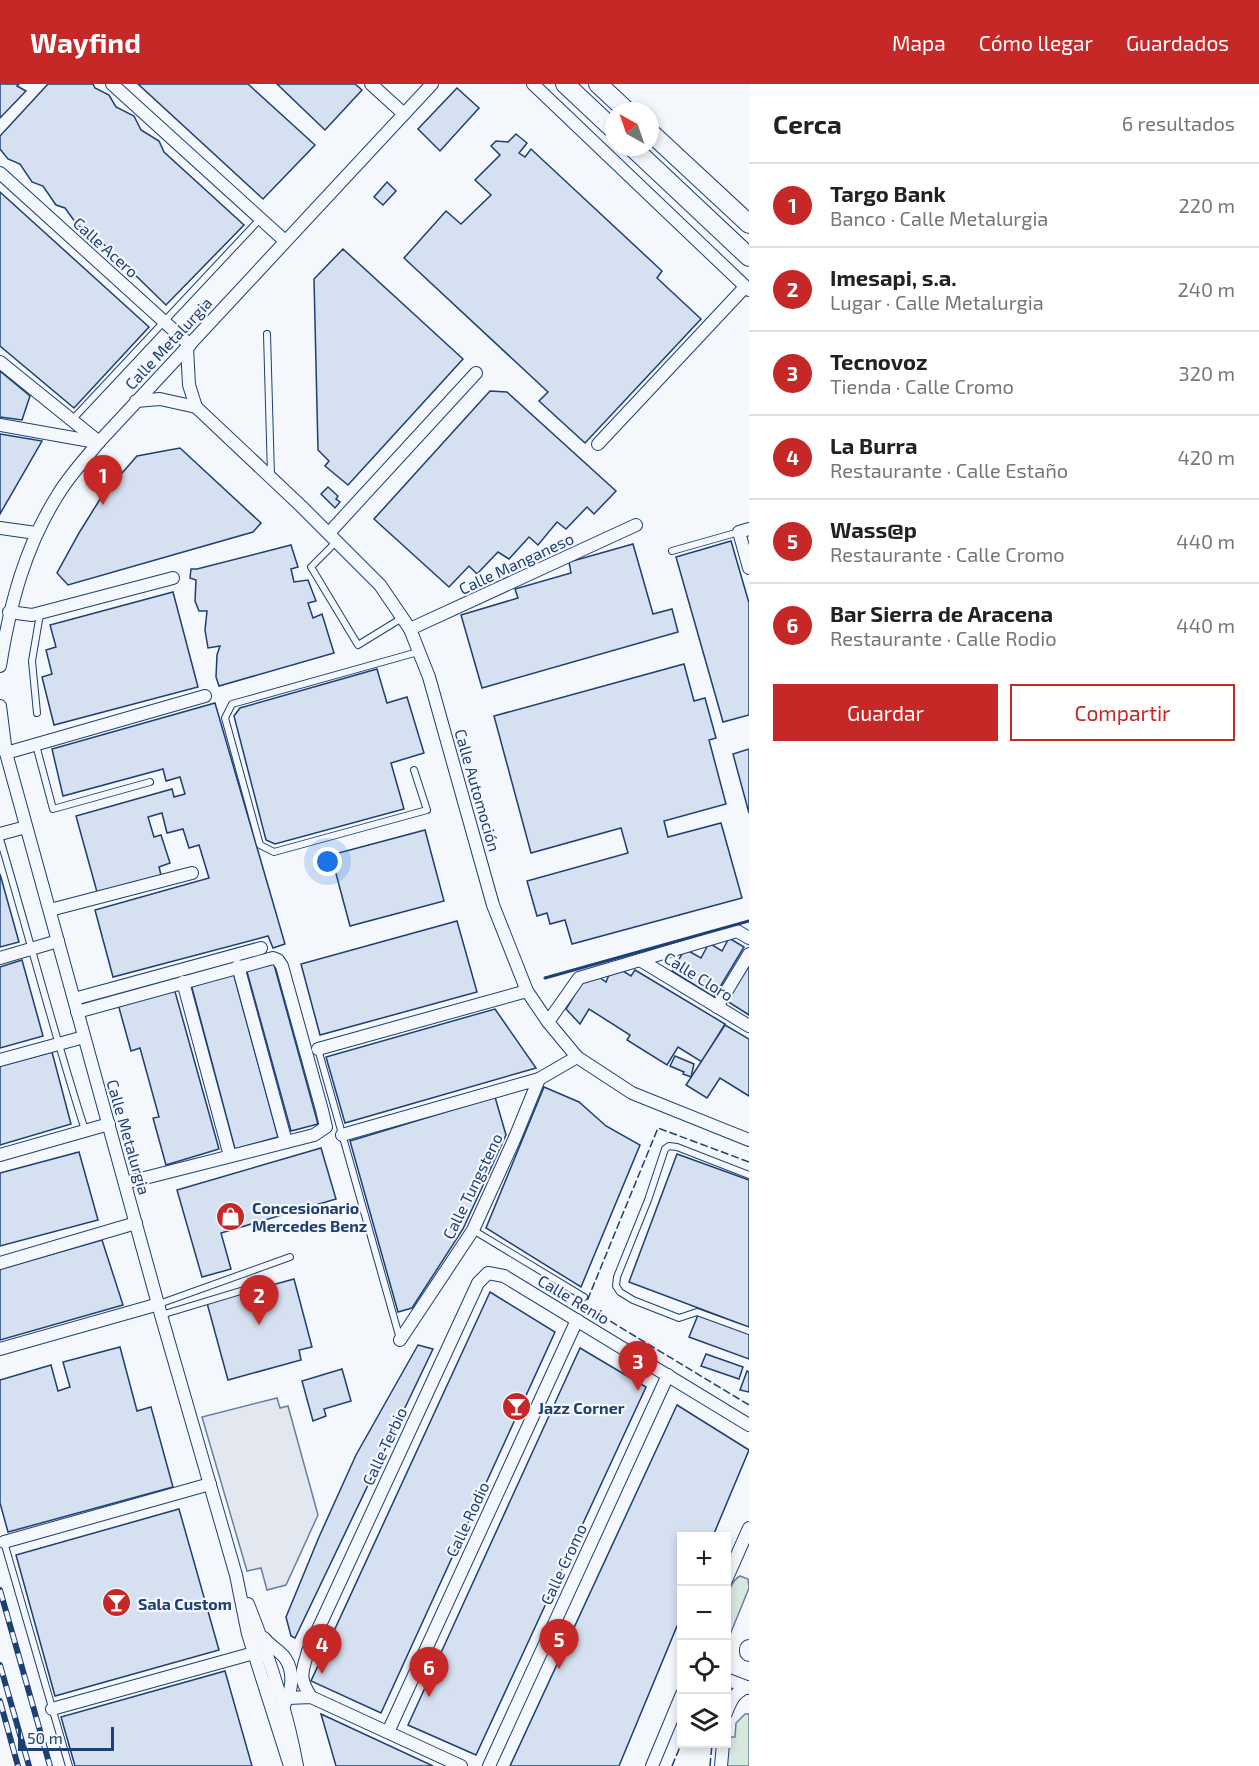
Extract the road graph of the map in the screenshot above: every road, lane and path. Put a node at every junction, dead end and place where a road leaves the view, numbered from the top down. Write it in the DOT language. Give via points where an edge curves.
graph roads {
  1 [pos="112,84"];
  2 [pos="371,84"];
  3 [pos="533,84"];
  4 [pos="565,84"];
  5 [pos="598,84"];
  6 [pos="430,85"];
  7 [pos="617,102"];
  8 [pos="404,114"];
  9 [pos="605,122"];
  10 [pos="659,140"];
  11 [pos="642,156"];
  12 [pos="0,173"];
  13 [pos="260,219"];
  14 [pos="749,224"];
  15 [pos="285,241"];
  16 [pos="749,257"];
  17 [pos="747,288"];
  18 [pos="164,322"];
  19 [pos="267,334"];
  20 [pos="188,346"];
  21 [pos="0,362"];
  22 [pos="171,365"];
  23 [pos="476,373"];
  24 [pos="189,385"];
  25 [pos="136,401"];
  26 [pos="196,407"];
  27 [pos="72,421"];
  28 [pos="0,425"];
  29 [pos="99,442"];
  30 [pos="598,444"];
  31 [pos="270,477"];
  32 [pos="636,525"];
  33 [pos="0,528"];
  34 [pos="744,531"];
  35 [pos="36,533"];
  36 [pos="333,538"];
  37 [pos="672,551"];
  38 [pos="749,568"];
  39 [pos="173,578"];
  40 [pos="9,612"];
  41 [pos="40,613"];
  42 [pos="406,624"];
  43 [pos="2,636"];
  44 [pos="418,652"];
  45 [pos="0,666"];
  46 [pos="206,696"];
  47 [pos="0,706"];
  48 [pos="0,712"];
  49 [pos="37,713"];
  50 [pos="36,745"];
  51 [pos="6,753"];
  52 [pos="414,770"];
  53 [pos="150,782"];
  54 [pos="26,827"];
  55 [pos="0,834"];
  56 [pos="0,839"];
  57 [pos="192,873"];
  58 [pos="50,910"];
  59 [pos="749,938"];
  60 [pos="58,941"];
  61 [pos="261,948"];
  62 [pos="33,949"];
  63 [pos="749,954"];
  64 [pos="0,958"];
  65 [pos="640,960"];
  66 [pos="238,966"];
  67 [pos="183,982"];
  68 [pos="526,991"];
  69 [pos="74,999"];
  70 [pos="717,1007"];
  71 [pos="77,1012"];
  72 [pos="548,1022"];
  73 [pos="749,1026"];
  74 [pos="84,1037"];
  75 [pos="57,1044"];
  76 [pos="318,1049"];
  77 [pos="578,1057"];
  78 [pos="0,1060"];
  79 [pos="539,1079"];
  80 [pos="109,1124"];
  81 [pos="85,1130"];
  82 [pos="342,1135"];
  83 [pos="749,1140"];
  84 [pos="286,1142"];
  85 [pos="0,1155"];
  86 [pos="230,1156"];
  87 [pos="749,1175"];
  88 [pos="125,1183"];
  89 [pos="136,1223"];
  90 [pos="472,1230"];
  91 [pos="290,1257"];
  92 [pos="0,1263"];
  93 [pos="504,1276"];
  94 [pos="267,1283"];
  95 [pos="584,1297"];
  96 [pos="160,1310"];
  97 [pos="577,1320"];
  98 [pos="749,1330"];
  99 [pos="400,1340"];
  100 [pos="0,1349"];
  101 [pos="668,1375"];
  102 [pos="749,1425"];
  103 [pos="210,1484"];
  104 [pos="748,1534"];
  105 [pos="4,1542"];
  106 [pos="731,1570"];
  107 [pos="237,1575"];
  108 [pos="259,1631"];
  109 [pos="308,1651"];
  110 [pos="254,1653"];
  111 [pos="286,1659"];
  112 [pos="731,1680"];
  113 [pos="748,1688"];
  114 [pos="311,1697"];
  115 [pos="731,1699"];
  116 [pos="284,1700"];
  117 [pos="677,1704"];
  118 [pos="52,1709"];
  119 [pos="288,1720"];
  120 [pos="388,1732"];
  121 [pos="723,1748"];
  122 [pos="69,1766"];
  123 [pos="290,1766"];
  124 [pos="297,1766"];
  125 [pos="462,1766"];
  126 [pos="489,1766"];
  127 [pos="652,1766"];
  128 [pos="721,1766"];
  1 -- 13 [label="street"];
  2 -- 8 [label="street"];
  3 -- 17 [label="street"];
  4 -- 9 [label="main road"];
  5 -- 7 [label="main road"];
  6 -- 8 [label="street, Calle Metalurgia"];
  8 -- 15 [label="street, Calle Metalurgia"];
  10 -- 14 [label="main road"];
  11 -- 16 [label="main road"];
  12 -- 18 [label="street, Calle Acero"];
  13 -- 15 [label="street"];
  13 -- 18 [label="lane"];
  15 -- 20 [label="street, Calle Metalurgia"];
  17 -- 30 [label="street"];
  18 -- 20 [label="street, Calle Acero"];
  18 -- 27 [label="lane"];
  19 -- 31 [label="lane"];
  20 -- 22 [label="street, Calle Metalurgia"];
  20 -- 24 [label="street"];
  21 -- 27 [label="street"];
  22 -- 24 [label="street" via="179,368"];
  22 -- 25 [label="street, Calle Metalurgia"];
  23 -- 36 [label="street"];
  24 -- 26 [label="street"];
  25 -- 26 [label="street" via="160,399"];
  25 -- 29 [label="street, Calle Metalurgia"];
  26 -- 31 [label="street, Calle Automoción"];
  27 -- 29 [label="street"];
  28 -- 29 [label="street"];
  29 -- 35 [label="street, Calle Metalurgia" via="59,492"];
  31 -- 36 [label="street, Calle Automoción"];
  32 -- 42 [label="street, Calle Manganeso"];
  33 -- 35 [label="street"];
  34 -- 37 [label="lane"];
  34 -- 38 [label="street"];
  35 -- 40 [label="street, Calle Metalurgia"];
  36 -- 42 [label="street, Calle Automoción" via="380,585"];
  36 -- 42 [label="lane" via="311,567 358,645"];
  39 -- 41 [label="street"];
  40 -- 41 [label="street"];
  40 -- 43 [label="street, Calle Metalurgia"];
  41 -- 49 [label="lane" via="33,661"];
  42 -- 44 [label="street, Calle Automoción"];
  43 -- 45 [label="street, Calle Metalurgia"];
  44 -- 52 [label="lane" via="232,704 225,718 260,844 274,852 427,810"];
  44 -- 68 [label="street, Calle Automoción" via="429,677 494,905"];
  46 -- 50 [label="street"];
  47 -- 48 [label="street, Calle Metalurgia"];
  48 -- 51 [label="street, Calle Metalurgia"];
  50 -- 51 [label="street"];
  50 -- 53 [label="lane" via="52,809"];
  51 -- 54 [label="street, Calle Metalurgia"];
  54 -- 55 [label="street"];
  54 -- 58 [label="street, Calle Metalurgia"];
  56 -- 62 [label="lane"];
  57 -- 58 [label="street"];
  58 -- 60 [label="street, Calle Metalurgia"];
  59 -- 65 [label="street" via="737,931"];
  60 -- 62 [label="street"];
  60 -- 69 [label="street, Calle Metalurgia"];
  61 -- 69 [label="street"];
  62 -- 64 [label="street"];
  62 -- 75 [label="lane"];
  63 -- 70 [label="street"];
  65 -- 70 [label="street, Calle Cloro"];
  65 -- 72 [label="street, Calle Cloro" via="579,978"];
  66 -- 67 [label="street"];
  66 -- 84 [label="street"];
  66 -- 84 [label="street" via="273,958 282,966 322,1110 324,1130"];
  67 -- 71 [label="street"];
  67 -- 86 [label="street"];
  68 -- 72 [label="street, Calle Automoción"];
  68 -- 76 [label="street"];
  69 -- 71 [label="street, Calle Metalurgia"];
  70 -- 73 [label="street, Calle Cloro"];
  71 -- 74 [label="street, Calle Metalurgia"];
  72 -- 77 [label="street, Calle Automoción"];
  74 -- 75 [label="street"];
  74 -- 80 [label="street, Calle Metalurgia"];
  75 -- 78 [label="street"];
  75 -- 81 [label="lane"];
  76 -- 82 [label="lane"];
  77 -- 79 [label="street"];
  77 -- 83 [label="street, Calle Automoción" via="632,1093"];
  79 -- 82 [label="street"];
  79 -- 90 [label="street, Calle Tungsteno"];
  80 -- 81 [label="street"];
  80 -- 88 [label="street, Calle Metalurgia"];
  81 -- 85 [label="street"];
  82 -- 99 [label="lane"];
  84 -- 86 [label="street"];
  86 -- 88 [label="street"];
  87 -- 98 [label="lane" via="677,1147 665,1149 616,1286 633,1300 679,1318 697,1312"];
  88 -- 89 [label="street, Calle Metalurgia"];
  89 -- 92 [label="street"];
  89 -- 96 [label="street, Calle Metalurgia"];
  90 -- 95 [label="lane"];
  90 -- 99 [label="street, Calle Tungsteno"];
  91 -- 96 [label="lane"];
  93 -- 97 [label="street, Calle Renio"];
  93 -- 109 [label="street, Calle Terbio" via="488,1273 478,1283"];
  94 -- 96 [label="lane"];
  96 -- 100 [label="street"];
  96 -- 103 [label="street, Calle Metalurgia"];
  97 -- 101 [label="street, Calle Renio"];
  97 -- 120 [label="street, Calle Rodio"];
  101 -- 102 [label="street, Calle Renio"];
  101 -- 126 [label="street, Calle Cromo"];
  103 -- 105 [label="street"];
  103 -- 107 [label="street, Calle Metalurgia"];
  104 -- 106 [label="street"];
  105 -- 118 [label="lane"];
  107 -- 108 [label="street, Calle Metalurgia"];
  107 -- 110 [label="street, Calle Metalurgia"];
  108 -- 111 [label="street"];
  108 -- 116 [label="street, Calle Metalurgia"];
  109 -- 111 [label="street" via="295,1660"];
  109 -- 114 [label="street" via="302,1674"];
  110 -- 116 [label="street" via="264,1660 274,1694"];
  110 -- 118 [label="street"];
  110 -- 123 [label="street, Calle Metalurgia"];
  111 -- 116 [label="street" via="291,1692"];
  112 -- 113 [label="street"];
  113 -- 115 [label="street"];
  114 -- 116 [label="street"];
  114 -- 119 [label="street" via="292,1711"];
  114 -- 120 [label="street"];
  116 -- 119 [label="street, Calle Metalurgia"];
  117 -- 127 [label="street"];
  118 -- 122 [label="lane"];
  119 -- 124 [label="street, Calle Metalurgia"];
  120 -- 125 [label="street"];
  121 -- 128 [label="street"];
}
